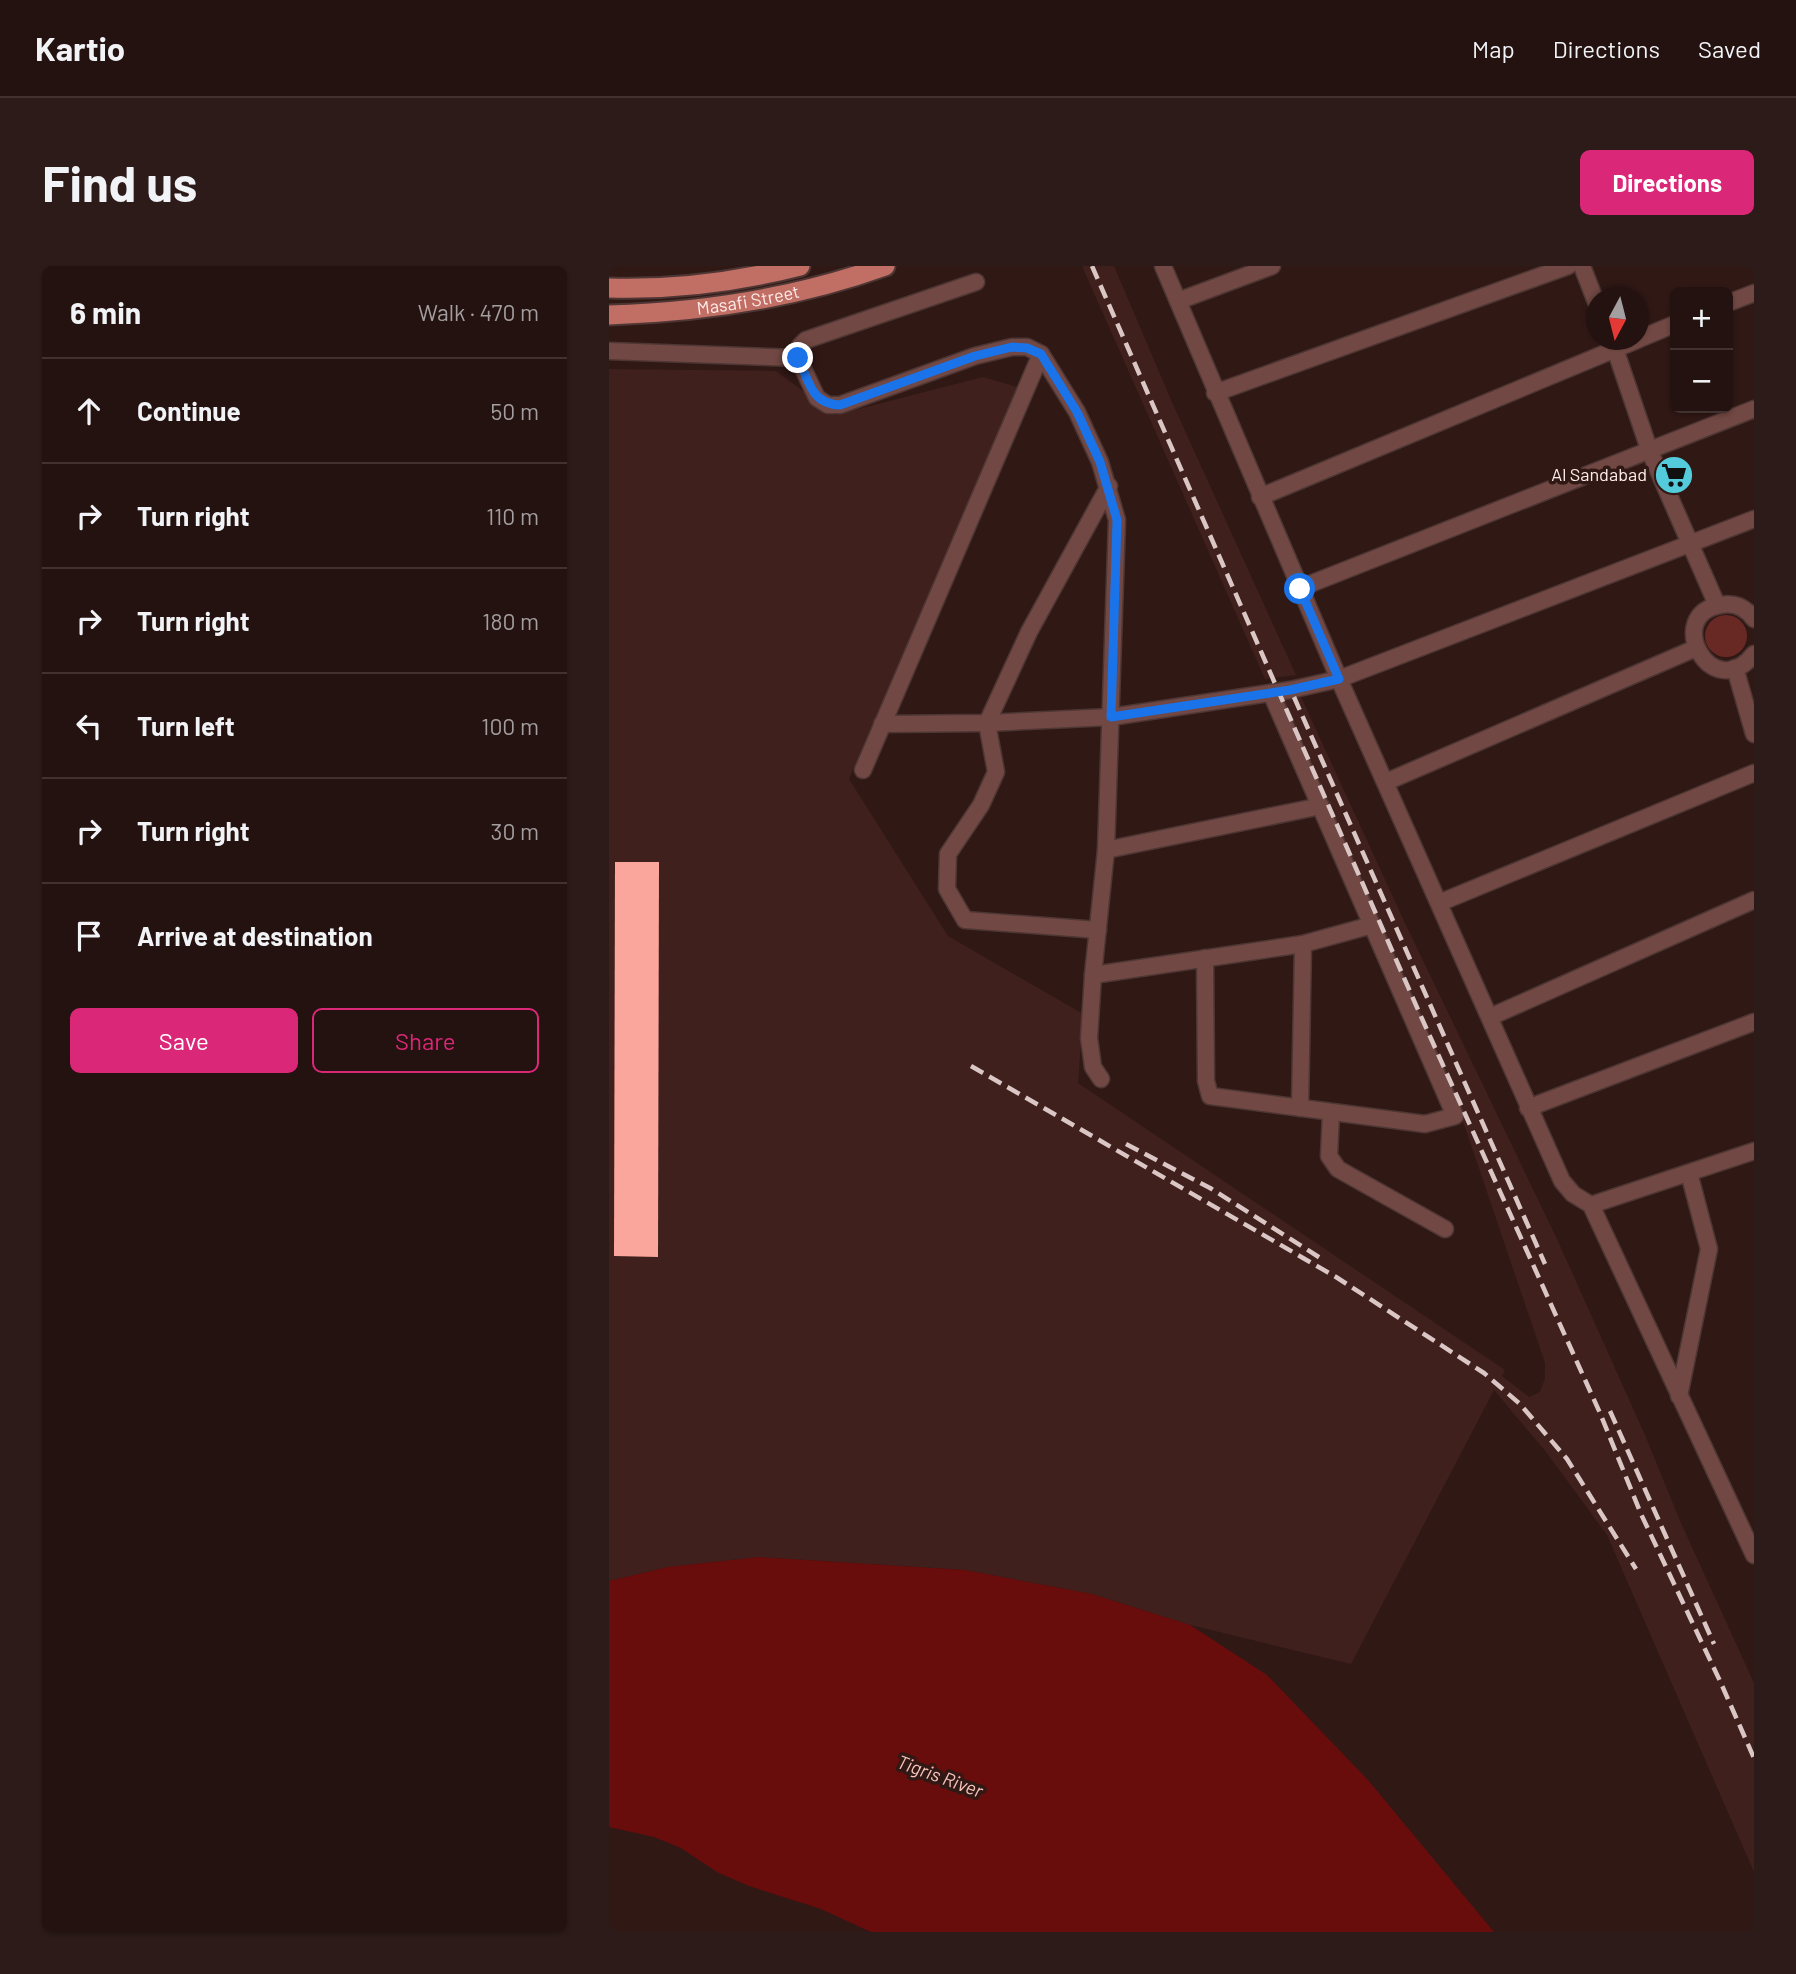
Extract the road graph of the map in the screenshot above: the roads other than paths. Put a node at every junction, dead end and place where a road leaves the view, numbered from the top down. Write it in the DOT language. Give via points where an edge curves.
graph roads {
  1 [pos="800,266"];
  2 [pos="885,266"];
  3 [pos="1163,266"];
  4 [pos="1272,266"];
  5 [pos="1568,266"];
  6 [pos="1582,266"];
  7 [pos="976,282"];
  8 [pos="1591,287"];
  9 [pos="609,288"];
  10 [pos="1754,293"];
  11 [pos="1178,300"];
  12 [pos="1733,301"];
  13 [pos="609,315"];
  14 [pos="1670,326"];
  15 [pos="1649,335"];
  16 [pos="1599,350"];
  17 [pos="1615,350"];
  18 [pos="609,351"];
  19 [pos="1041,354"];
  20 [pos="798,358"];
  21 [pos="1215,393"];
  22 [pos="1754,409"];
  23 [pos="1650,452"];
  24 [pos="1108,486"];
  25 [pos="1260,497"];
  26 [pos="1754,519"];
  27 [pos="1691,545"];
  28 [pos="1300,589"];
  29 [pos="1717,605"];
  30 [pos="1754,619"];
  31 [pos="1696,648"];
  32 [pos="1754,654"];
  33 [pos="1735,668"];
  34 [pos="1339,679"];
  35 [pos="1271,693"];
  36 [pos="1111,717"];
  37 [pos="987,723"];
  38 [pos="882,724"];
  39 [pos="1754,734"];
  40 [pos="863,770"];
  41 [pos="1754,773"];
  42 [pos="1386,782"];
  43 [pos="1321,806"];
  44 [pos="1106,850"];
  45 [pos="1754,900"];
  46 [pos="1439,903"];
  47 [pos="1372,925"];
  48 [pos="1098,930"];
  49 [pos="1303,944"];
  50 [pos="1205,958"];
  51 [pos="1093,975"];
  52 [pos="1490,1017"];
  53 [pos="1754,1022"];
  54 [pos="1101,1079"];
  55 [pos="1300,1108"];
  56 [pos="1528,1108"];
  57 [pos="1331,1113"];
  58 [pos="1754,1151"];
  59 [pos="1689,1173"];
  60 [pos="1591,1205"];
  61 [pos="1445,1229"];
  62 [pos="1679,1396"];
  63 [pos="1754,1555"];
  1 -- 9 [label="main road, Masafi Street" via="724,282"];
  2 -- 13 [label="main road, Masafi Street" via="809,290 731,305"];
  3 -- 11 [label="street"];
  4 -- 11 [label="street"];
  5 -- 21 [label="street"];
  6 -- 8 [label="street"];
  7 -- 20 [label="street" via="806,340"];
  10 -- 12 [label="street"];
  11 -- 21 [label="street"];
  14 -- 15 [label="street"];
  16 -- 25 [label="street"];
  17 -- 23 [label="street"];
  18 -- 20 [label="street"];
  19 -- 20 [label="street" via="1012,347 975,356 840,405 817,398"];
  19 -- 24 [label="street" via="1077,412"];
  19 -- 38 [label="street"];
  21 -- 25 [label="street"];
  22 -- 23 [label="street"];
  23 -- 27 [label="street"];
  23 -- 28 [label="street"];
  24 -- 36 [label="street" via="1117,520"];
  24 -- 37 [label="street" via="1029,632"];
  25 -- 28 [label="street"];
  26 -- 27 [label="street"];
  27 -- 29 [label="street"];
  27 -- 34 [label="street"];
  28 -- 34 [label="street"];
  29 -- 30 [label="street" via="1736,605"];
  29 -- 31 [label="street" via="1700,618"];
  31 -- 33 [label="street" via="1707,663 1725,670"];
  31 -- 42 [label="street"];
  32 -- 33 [label="street"];
  33 -- 39 [label="street"];
  34 -- 35 [label="street"];
  34 -- 42 [label="street"];
  35 -- 36 [label="street"];
  35 -- 43 [label="street"];
  36 -- 37 [label="street"];
  36 -- 44 [label="street"];
  37 -- 38 [label="street"];
  37 -- 48 [label="street" via="996,772 981,806 948,854 947,889 965,920"];
  38 -- 40 [label="street"];
  41 -- 46 [label="street"];
  42 -- 46 [label="street"];
  43 -- 44 [label="street"];
  43 -- 47 [label="street"];
  44 -- 48 [label="street"];
  45 -- 52 [label="street"];
  46 -- 52 [label="street"];
  47 -- 49 [label="street"];
  47 -- 57 [label="street" via="1455,1116 1425,1124"];
  48 -- 51 [label="street"];
  49 -- 50 [label="street"];
  49 -- 55 [label="street"];
  50 -- 51 [label="street"];
  50 -- 55 [label="street" via="1208,1093 1214,1098"];
  51 -- 54 [label="street" via="1089,1038 1093,1066"];
  52 -- 56 [label="street"];
  53 -- 56 [label="street"];
  55 -- 57 [label="street"];
  56 -- 60 [label="street" via="1562,1181"];
  57 -- 61 [label="street" via="1329,1156 1338,1169"];
  58 -- 59 [label="street"];
  59 -- 60 [label="street"];
  59 -- 62 [label="street" via="1709,1249"];
  60 -- 62 [label="street"];
  62 -- 63 [label="street"];
}
